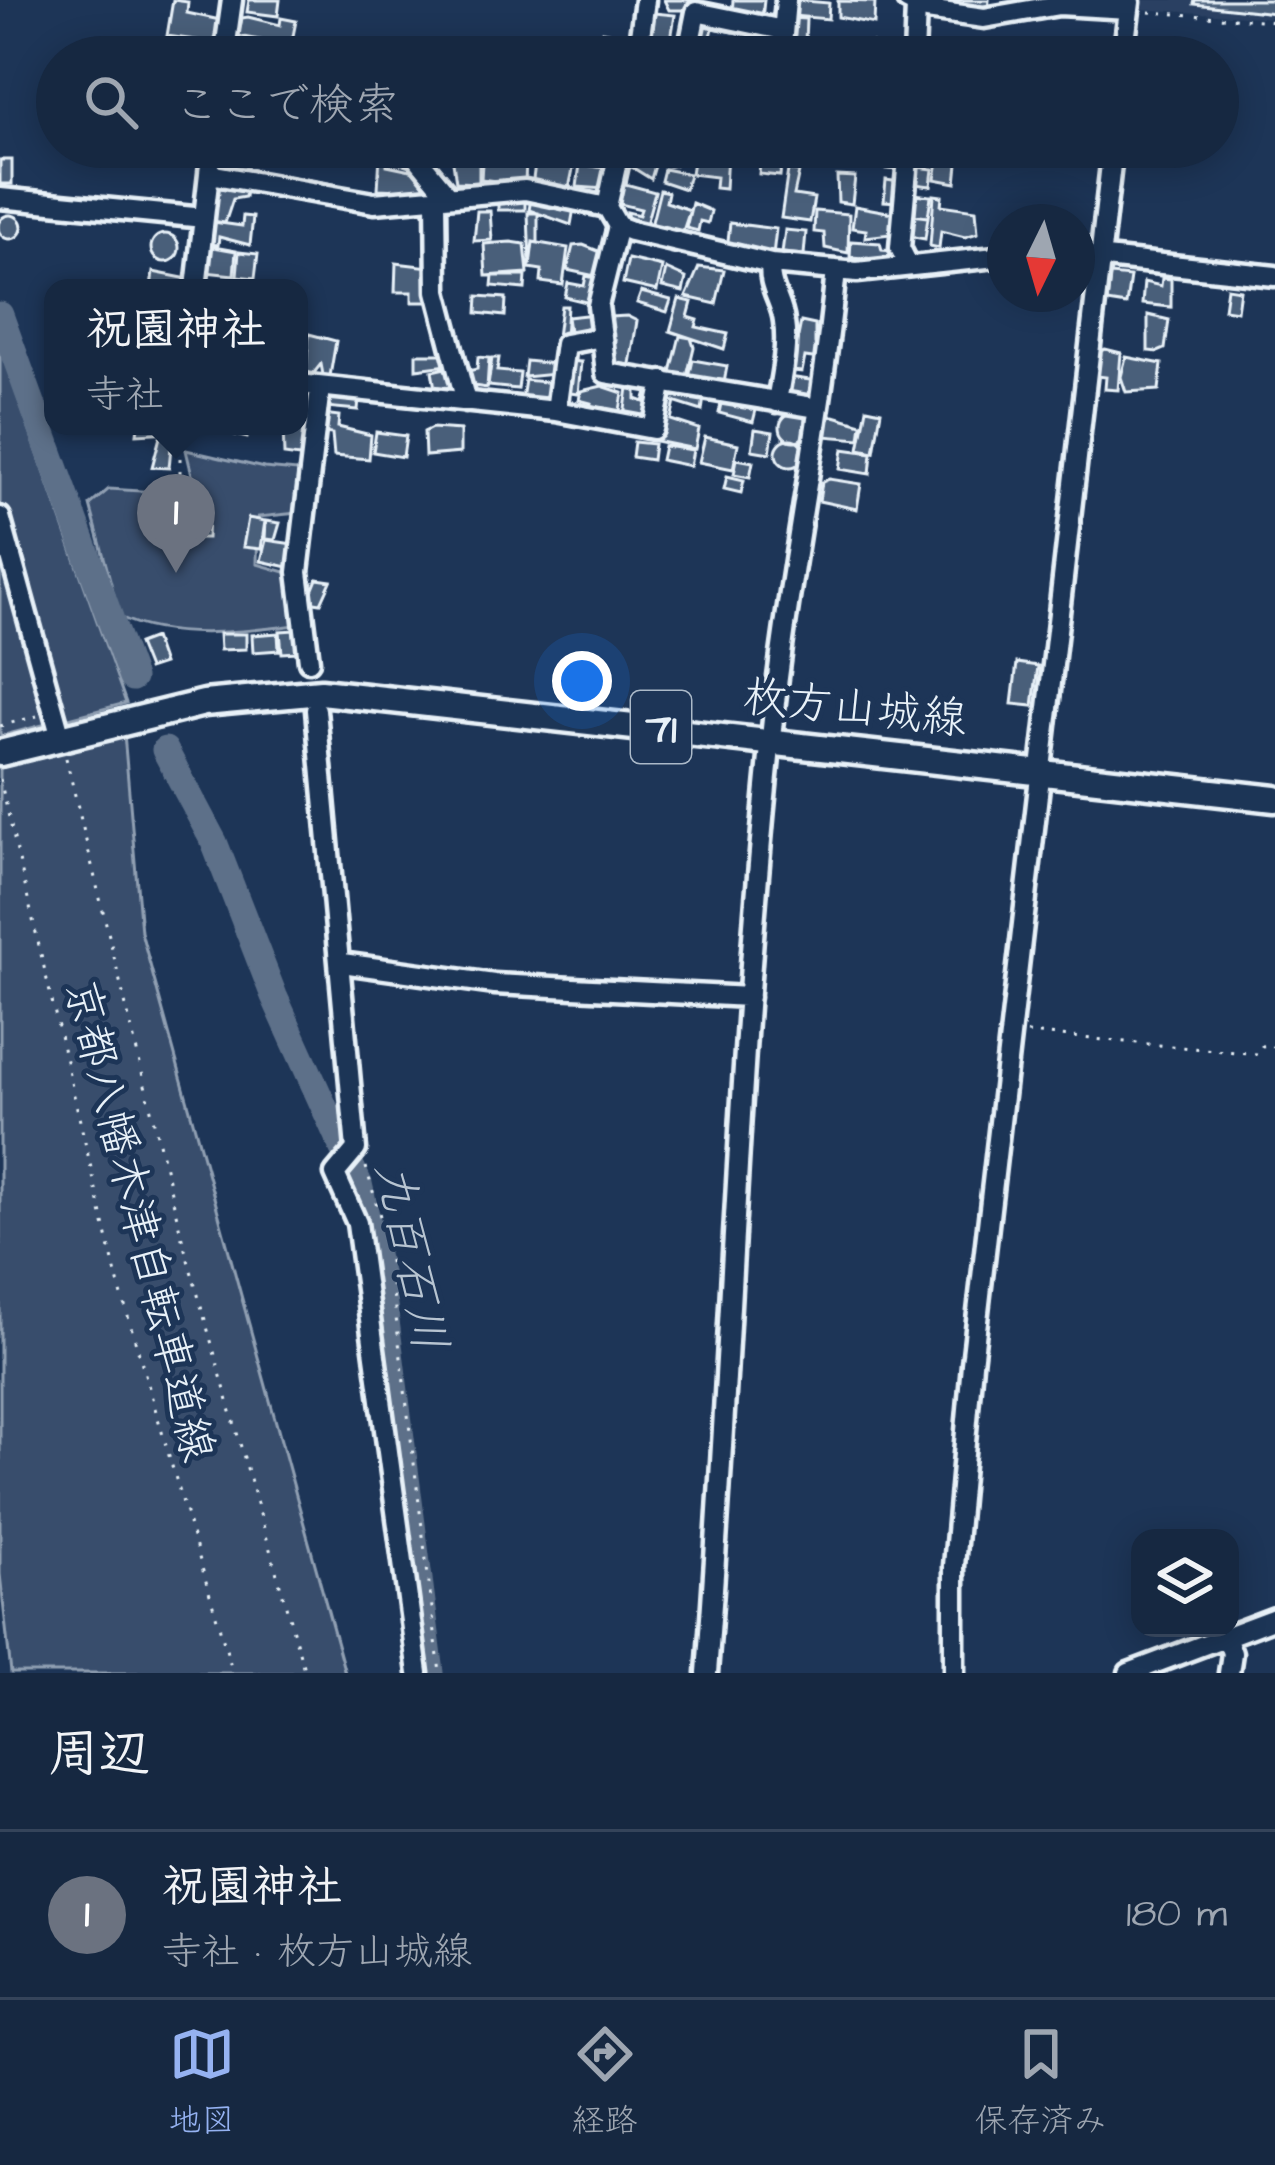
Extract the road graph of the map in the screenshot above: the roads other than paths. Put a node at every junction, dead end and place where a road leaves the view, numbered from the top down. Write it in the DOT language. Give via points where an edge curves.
graph roads {
  1 [pos="232,0"];
  2 [pos="646,0"];
  3 [pos="786,0"];
  4 [pos="912,3"];
  5 [pos="1130,5"];
  6 [pos="784,30"];
  7 [pos="227,36"];
  8 [pos="640,36"];
  9 [pos="691,36"];
  10 [pos="783,36"];
  11 [pos="913,36"];
  12 [pos="1126,36"];
  13 [pos="210,168"];
  14 [pos="424,168"];
  15 [pos="615,168"];
  16 [pos="907,168"];
  17 [pos="1110,168"];
  18 [pos="209,174"];
  19 [pos="442,196"];
  20 [pos="0,198"];
  21 [pos="607,207"];
  22 [pos="204,218"];
  23 [pos="618,226"];
  24 [pos="1095,256"];
  25 [pos="1100,256"];
  26 [pos="987,258"];
  27 [pos="771,264"];
  28 [pos="909,266"];
  29 [pos="836,270"];
  30 [pos="1275,276"];
  31 [pos="197,279"];
  32 [pos="602,338"];
  33 [pos="662,381"];
  34 [pos="308,386"];
  35 [pos="320,388"];
  36 [pos="466,402"];
  37 [pos="776,402"];
  38 [pos="818,407"];
  39 [pos="556,411"];
  40 [pos="0,517"];
  41 [pos="309,661"];
  42 [pos="316,710"];
  43 [pos="56,739"];
  44 [pos="770,739"];
  45 [pos="0,753"];
  46 [pos="1038,769"];
  47 [pos="1275,799"];
  48 [pos="342,963"];
  49 [pos="748,997"];
  50 [pos="1275,1618"];
  51 [pos="1239,1631"];
  52 [pos="1223,1637"];
  53 [pos="1226,1637"];
  54 [pos="418,1673"];
  55 [pos="707,1673"];
  56 [pos="954,1673"];
  57 [pos="1129,1673"];
  58 [pos="1229,1673"];
  1 -- 7 [label="street"];
  2 -- 8 [label="street"];
  3 -- 6 [label="street"];
  4 -- 5 [label="street" via="984,18 1059,5"];
  4 -- 11 [label="street"];
  5 -- 12 [label="street"];
  6 -- 9 [label="street" via="696,12"];
  6 -- 10 [label="street"];
  13 -- 18 [label="street"];
  14 -- 19 [label="street"];
  15 -- 21 [label="street"];
  16 -- 28 [label="street" via="900,248"];
  17 -- 25 [label="street"];
  18 -- 19 [label="street" via="358,202"];
  18 -- 22 [label="street"];
  19 -- 21 [label="street" via="525,190"];
  19 -- 36 [label="street" via="437,291"];
  20 -- 22 [label="street"];
  21 -- 23 [label="street"];
  22 -- 31 [label="street"];
  23 -- 27 [label="street"];
  23 -- 32 [label="street" via="598,306"];
  24 -- 25 [label="street"];
  25 -- 30 [label="street"];
  25 -- 46 [label="street"];
  26 -- 28 [label="street"];
  27 -- 29 [label="street"];
  27 -- 37 [label="street" via="786,339"];
  28 -- 29 [label="street"];
  29 -- 38 [label="street"];
  32 -- 33 [label="street" via="606,373"];
  32 -- 39 [label="street" via="565,344"];
  33 -- 37 [label="street"];
  33 -- 39 [label="street" via="653,429"];
  34 -- 35 [label="street"];
  35 -- 36 [label="street"];
  35 -- 41 [label="street" via="298,572"];
  36 -- 39 [label="street"];
  37 -- 38 [label="street"];
  38 -- 44 [label="street"];
  40 -- 43 [label="street"];
  42 -- 48 [label="street"];
  43 -- 44 [label="main road, 枚方山城線 / 71" via="204,703 321,692"];
  43 -- 45 [label="main road, 枚方山城線 / 71"];
  44 -- 46 [label="main road, 枚方山城線 / 71"];
  44 -- 49 [label="street"];
  46 -- 47 [label="main road, 枚方山城線 / 71"];
  46 -- 56 [label="street" via="956,1544"];
  48 -- 49 [label="street" via="494,984"];
  48 -- 54 [label="street" via="356,1149 335,1174 357,1223"];
  49 -- 55 [label="street"];
  50 -- 51 [label="street"];
  52 -- 57 [label="street"];
  53 -- 58 [label="street"];
}
